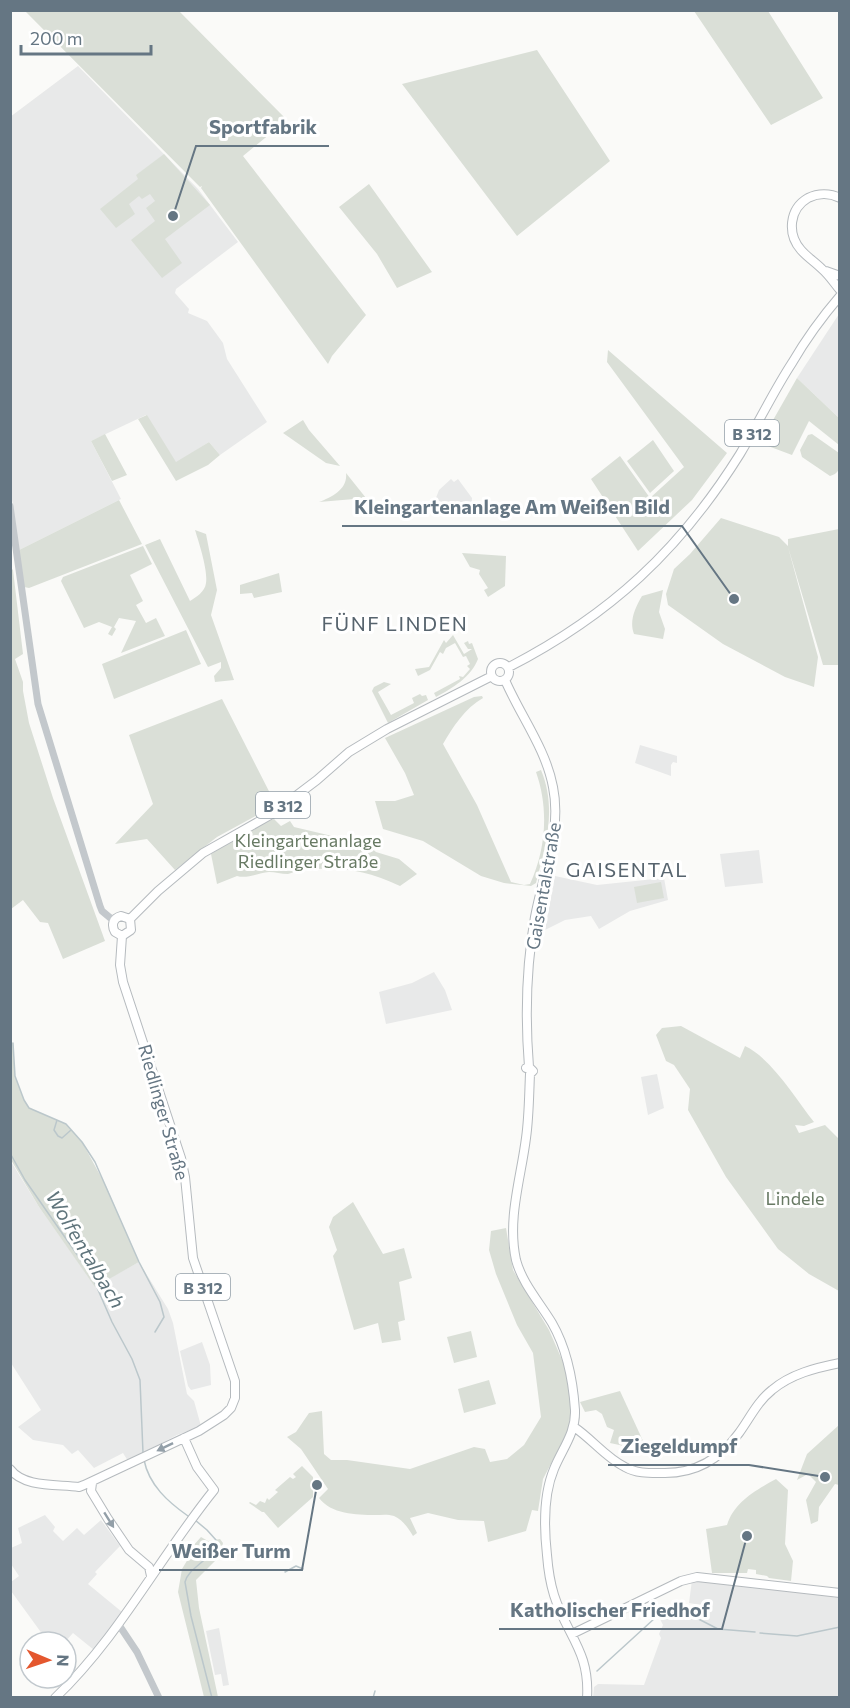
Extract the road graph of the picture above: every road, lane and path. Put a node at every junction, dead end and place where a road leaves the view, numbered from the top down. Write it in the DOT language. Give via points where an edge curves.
graph roads {
  1 [pos="840,198"];
  2 [pos="823,269"];
  3 [pos="840,276"];
  4 [pos="840,290"];
  5 [pos="840,296"];
  6 [pos="840,301"];
  7 [pos="831,306"];
  8 [pos="10,506"];
  9 [pos="508,667"];
  10 [pos="492,676"];
  11 [pos="505,680"];
  12 [pos="130,919"];
  13 [pos="114,921"];
  14 [pos="122,936"];
  15 [pos="840,1363"];
  16 [pos="574,1427"];
  17 [pos="199,1431"];
  18 [pos="184,1438"];
  19 [pos="570,1438"];
  20 [pos="588,1438"];
  21 [pos="190,1452"];
  22 [pos="10,1469"];
  23 [pos="92,1483"];
  24 [pos="79,1487"];
  25 [pos="93,1495"];
  26 [pos="154,1566"];
  27 [pos="840,1593"];
  28 [pos="118,1625"];
  29 [pos="572,1634"];
  30 [pos="55,1698"];
  31 [pos="159,1698"];
  32 [pos="587,1698"];
  1 -- 2 [label="main road" via="827,194 811,197 793,215 792,232 800,250"];
  2 -- 3 [label="main road"];
  2 -- 4 [label="main road"];
  5 -- 7 [label="main road, B 312"];
  6 -- 7 [label="main road"];
  7 -- 9 [label="main road, B 312" via="791,364 720,485 665,554 621,595 579,626"];
  8 -- 13 [label="street" via="41,717 100,906"];
  9 -- 10 [label="main road, B 312" via="496,663"];
  9 -- 11 [label="main road"];
  10 -- 11 [label="main road"];
  10 -- 12 [label="main road, Riedlinger Straße / B 312" via="349,752 272,814 202,853"];
  11 -- 16 [label="main road, Gaisentalstraße" via="548,768 556,810 528,970 526,1023 530,1071 526,1137 513,1219 514,1244 519,1268 566,1356 572,1379"];
  12 -- 13 [label="main road" via="121,916"];
  12 -- 14 [label="main road, Riedlinger Straße / B 312" via="131,930"];
  13 -- 14 [label="main road" via="115,932"];
  14 -- 17 [label="main road, Riedlinger Straße / B 312" via="123,981 181,1158 193,1258 236,1385 228,1411"];
  15 -- 20 [label="main road" via="800,1373 780,1384 756,1406 725,1451 688,1471 630,1470"];
  16 -- 19 [label="main road"];
  16 -- 20 [label="main road"];
  17 -- 18 [label="main road, Riedlinger Straße / B 312"];
  17 -- 21 [label="main road"];
  18 -- 21 [label="main road"];
  18 -- 23 [label="main road, B 312, one-way"];
  19 -- 20 [label="main road"];
  19 -- 29 [label="main road" via="551,1477 545,1533 555,1596"];
  21 -- 26 [label="main road" via="214,1490"];
  22 -- 24 [label="main road" via="21,1479"];
  23 -- 24 [label="main road"];
  23 -- 25 [label="main road"];
  24 -- 25 [label="main road"];
  25 -- 26 [label="main road, one-way" via="125,1545"];
  26 -- 28 [label="main road"];
  27 -- 29 [label="main road" via="697,1577"];
  28 -- 30 [label="main road"];
  28 -- 31 [label="street" via="137,1652"];
  29 -- 32 [label="main road" via="585,1662"];
}
